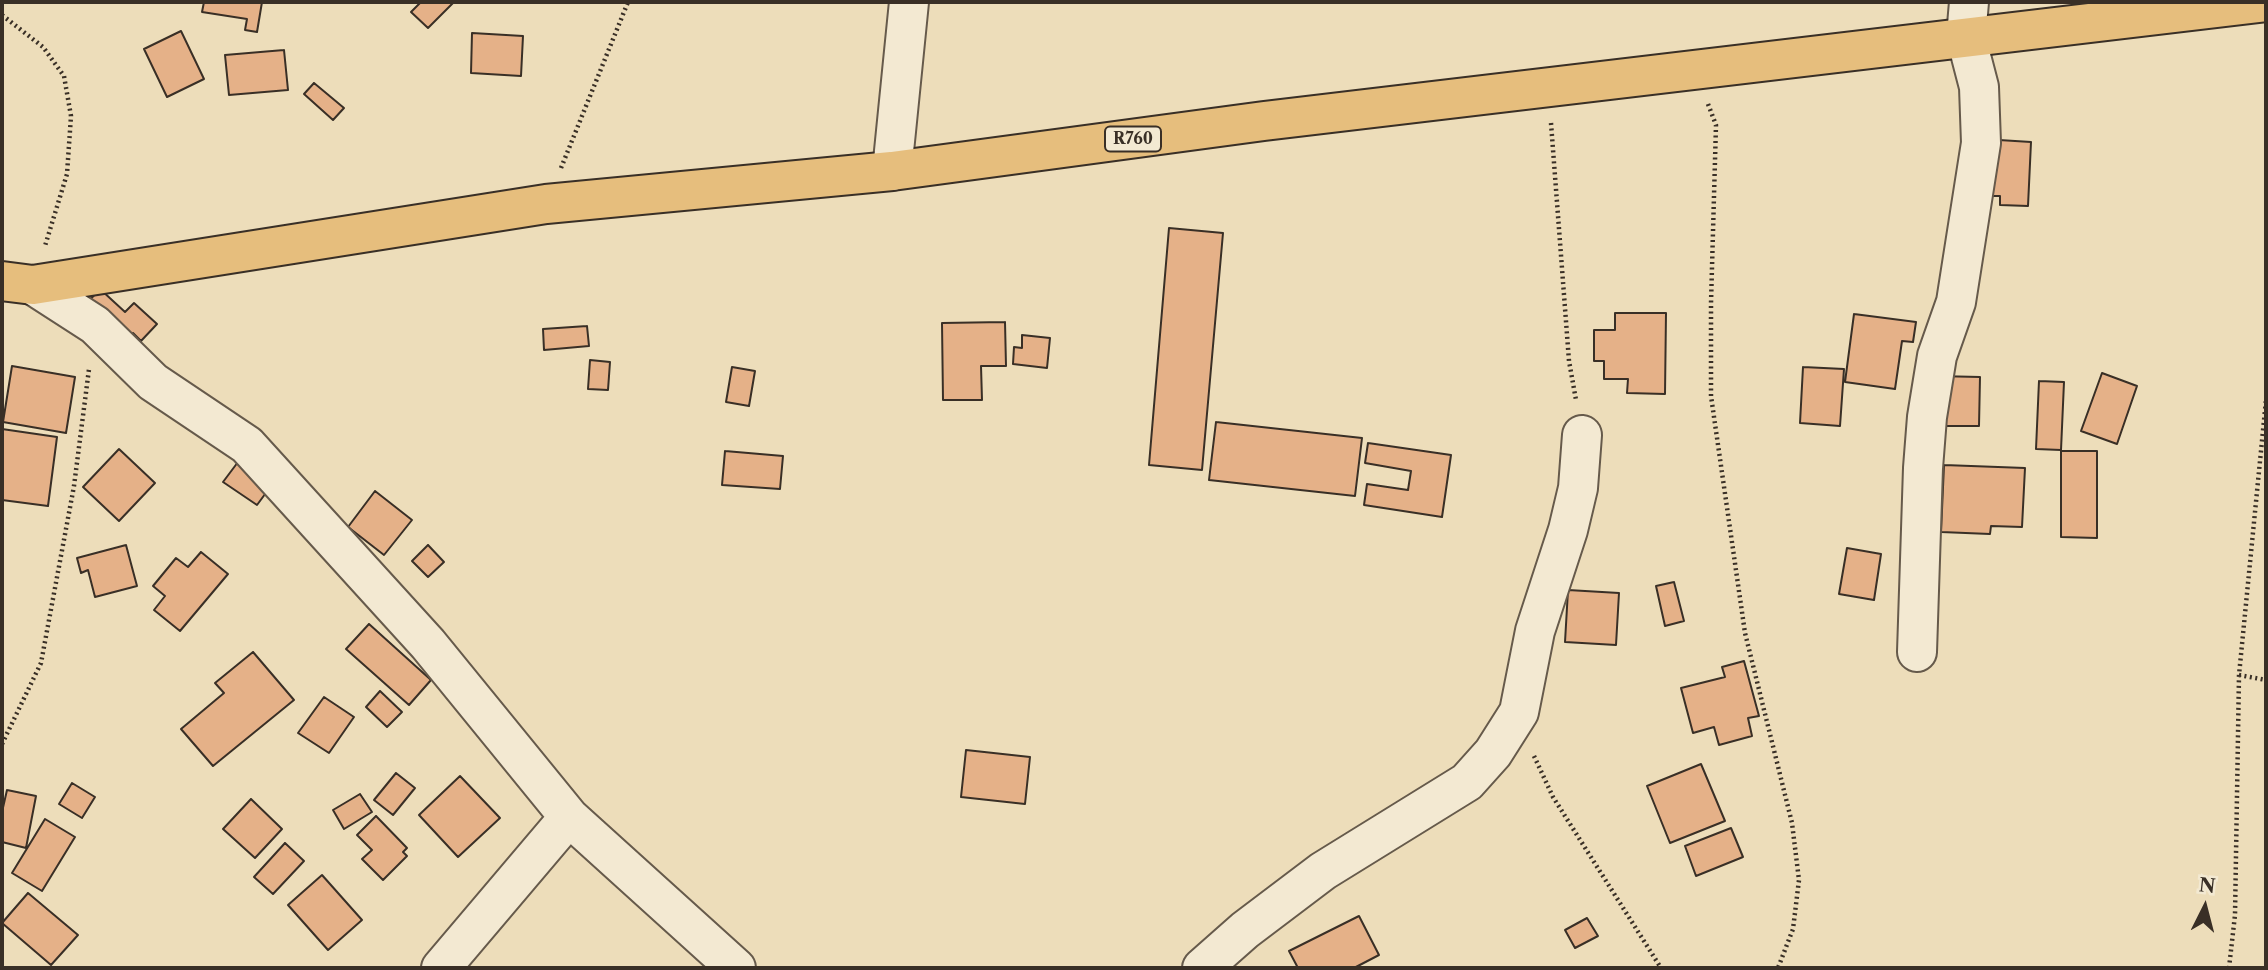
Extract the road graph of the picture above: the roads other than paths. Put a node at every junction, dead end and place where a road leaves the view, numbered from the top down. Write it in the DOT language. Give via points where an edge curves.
graph roads {
  1 [pos="909,2"];
  2 [pos="2266,2"];
  3 [pos="1968,19"];
  4 [pos="892,171"];
  5 [pos="17,283"];
  6 [pos="1582,435"];
  7 [pos="1917,652"];
  8 [pos="569,817"];
  9 [pos="441,968"];
  10 [pos="736,968"];
  11 [pos="1202,968"];
  1 -- 4 [label="street"];
  2 -- 3 [label="main road, R760"];
  3 -- 4 [label="main road, R760" via="1695,70"];
  3 -- 7 [label="street" via="1979,87 1981,143 1956,302 1937,356 1927,417"];
  4 -- 5 [label="main road, R760" via="546,204"];
  5 -- 8 [label="street" via="94,325 153,382 247,445 428,643"];
  6 -- 11 [label="street" via="1578,488 1535,631 1519,712 1493,753 1467,782 1323,871"];
  8 -- 9 [label="street"];
  8 -- 10 [label="street"];
}
